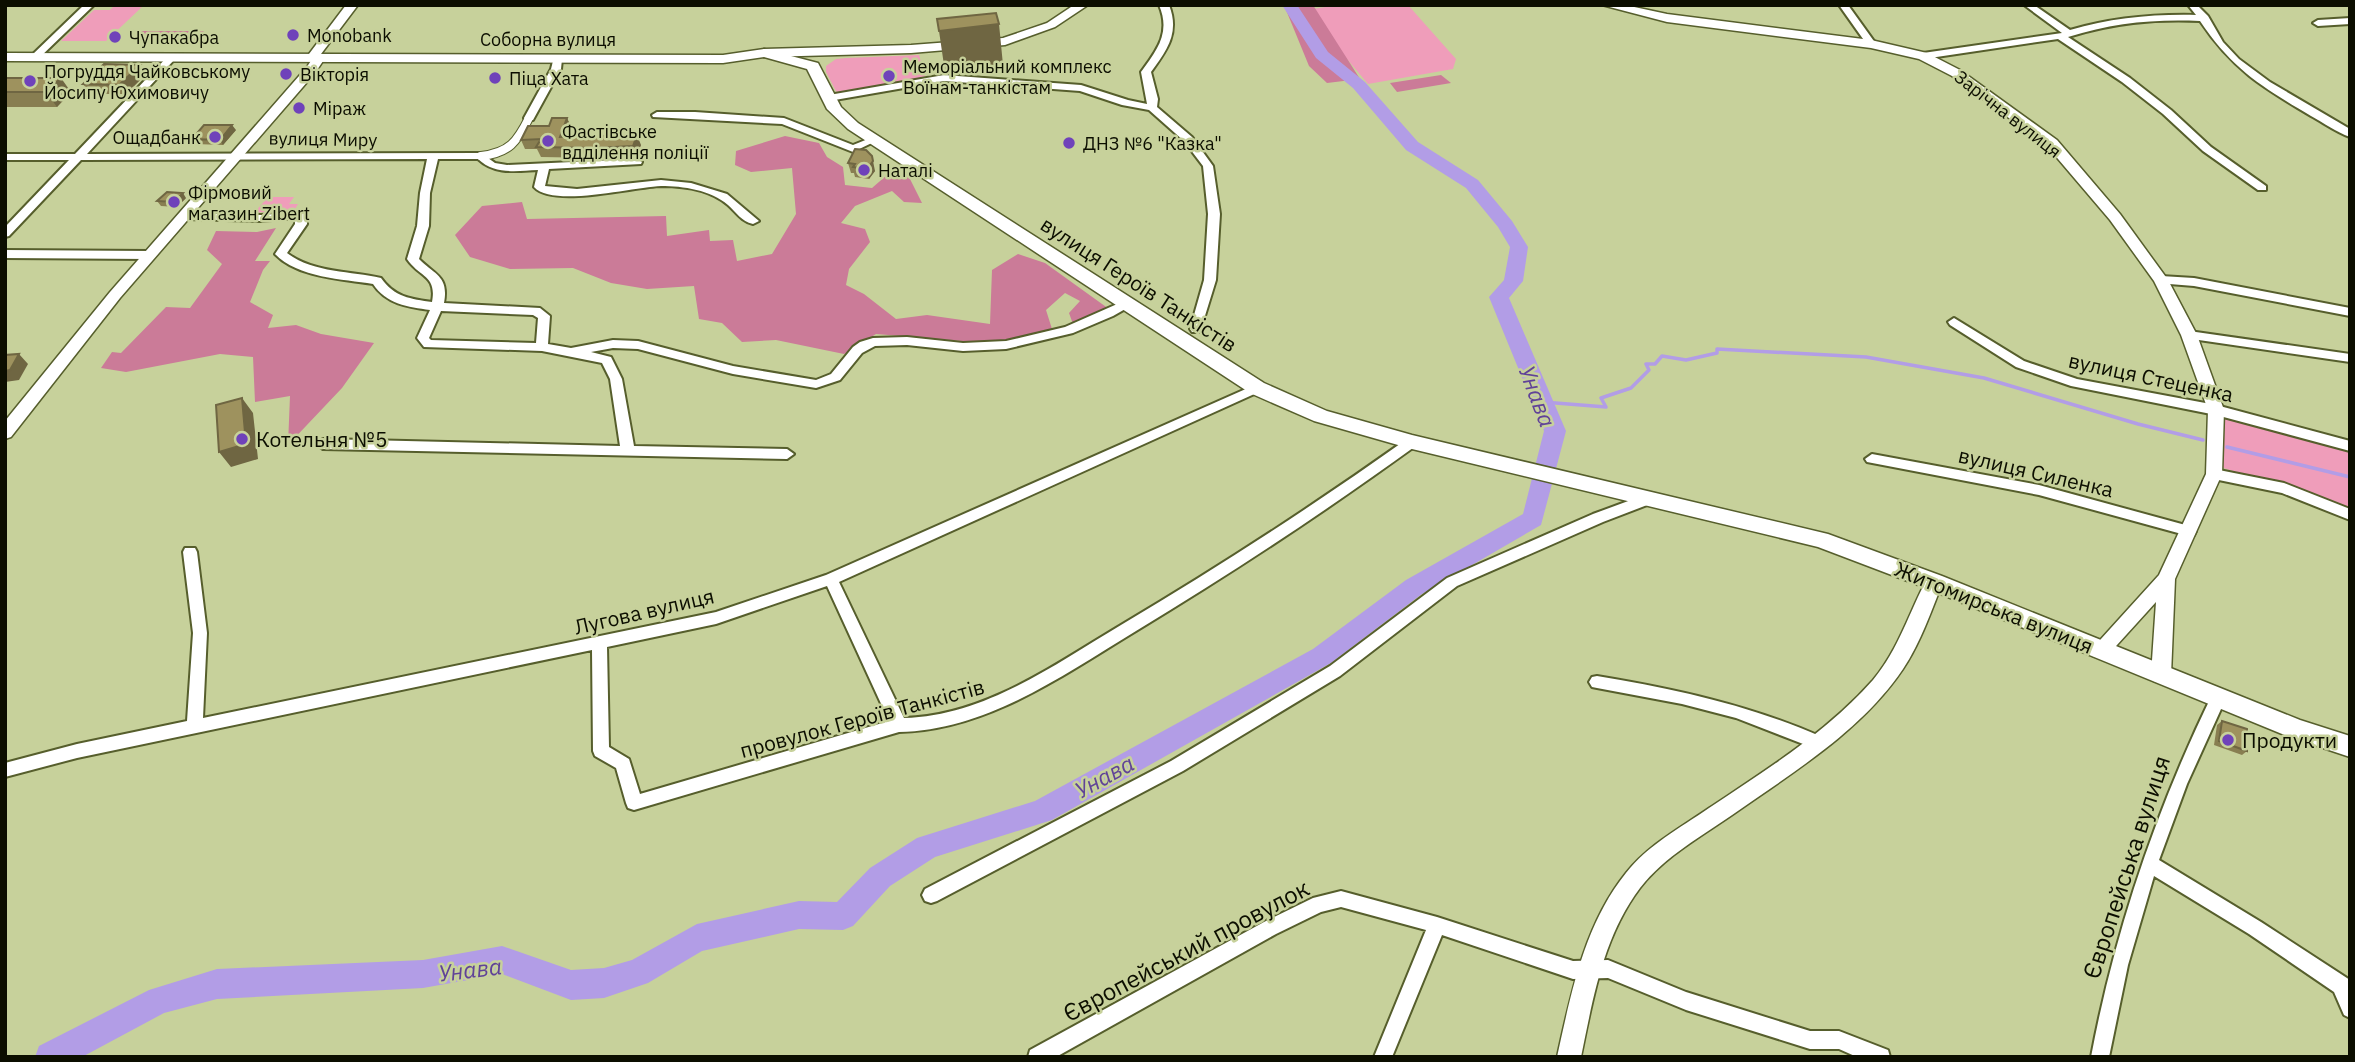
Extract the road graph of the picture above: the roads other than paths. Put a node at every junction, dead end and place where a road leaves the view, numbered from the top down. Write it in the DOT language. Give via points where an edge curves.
graph roads {
  1 [pos="90,5"];
  2 [pos="352,5"];
  3 [pos="1082,5"];
  4 [pos="1164,5"];
  5 [pos="1608,5"];
  6 [pos="1843,5"];
  7 [pos="2028,5"];
  8 [pos="2192,5"];
  9 [pos="2205,18"];
  10 [pos="2350,21"];
  11 [pos="2318,23"];
  12 [pos="2064,34"];
  13 [pos="1871,44"];
  14 [pos="864,49"];
  15 [pos="838,54"];
  16 [pos="761,56"];
  17 [pos="1923,56"];
  18 [pos="5,57"];
  19 [pos="35,57"];
  20 [pos="172,58"];
  21 [pos="319,58"];
  22 [pos="558,59"];
  23 [pos="784,59"];
  24 [pos="814,70"];
  25 [pos="829,98"];
  26 [pos="1152,108"];
  27 [pos="657,115"];
  28 [pos="529,118"];
  29 [pos="2350,134"];
  30 [pos="873,140"];
  31 [pos="239,155"];
  32 [pos="481,156"];
  33 [pos="5,157"];
  34 [pos="78,157"];
  35 [pos="433,158"];
  36 [pos="637,162"];
  37 [pos="544,167"];
  38 [pos="2262,188"];
  39 [pos="184,216"];
  40 [pos="753,221"];
  41 [pos="5,234"];
  42 [pos="5,254"];
  43 [pos="149,255"];
  44 [pos="2161,280"];
  45 [pos="1128,304"];
  46 [pos="436,307"];
  47 [pos="2350,312"];
  48 [pos="1954,322"];
  49 [pos="1196,329"];
  50 [pos="2189,335"];
  51 [pos="542,347"];
  52 [pos="571,352"];
  53 [pos="2350,358"];
  54 [pos="1257,388"];
  55 [pos="2216,410"];
  56 [pos="5,433"];
  57 [pos="1412,442"];
  58 [pos="323,444"];
  59 [pos="2350,446"];
  60 [pos="628,451"];
  61 [pos="787,454"];
  62 [pos="1482,459"];
  63 [pos="1872,459"];
  64 [pos="2214,474"];
  65 [pos="1639,495"];
  66 [pos="2349,518"];
  67 [pos="2189,531"];
  68 [pos="190,552"];
  69 [pos="831,579"];
  70 [pos="2166,579"];
  71 [pos="1934,582"];
  72 [pos="599,643"];
  73 [pos="2100,650"];
  74 [pos="2161,676"];
  75 [pos="1597,682"];
  76 [pos="2218,698"];
  77 [pos="899,725"];
  78 [pos="195,727"];
  79 [pos="1816,743"];
  80 [pos="2350,747"];
  81 [pos="5,770"];
  82 [pos="2150,864"];
  83 [pos="931,895"];
  84 [pos="1437,925"];
  85 [pos="1589,969"];
  86 [pos="2345,988"];
  87 [pos="2350,1009"];
  88 [pos="1037,1057"];
  89 [pos="1383,1057"];
  90 [pos="1569,1057"];
  91 [pos="1881,1057"];
  92 [pos="2100,1057"];
  1 -- 19 [label="street"];
  2 -- 21 [label="street" via="319,47 315,54"];
  3 -- 14 [label="street" via="1051,25 1005,41"];
  4 -- 26 [label="street" via="1169,39 1146,72"];
  5 -- 13 [label="street, Зарічна вулиця" via="1667,18"];
  6 -- 13 [label="street"];
  7 -- 12 [label="street"];
  8 -- 9 [label="street"];
  9 -- 12 [label="street" via="2117,22"];
  9 -- 29 [label="street" via="2223,48 2246,69"];
  10 -- 11 [label="street"];
  12 -- 17 [label="street"];
  12 -- 38 [label="street"];
  13 -- 17 [label="street, Зарічна вулиця"];
  14 -- 15 [label="street"];
  14 -- 16 [label="street"];
  14 -- 23 [label="street" via="792,53"];
  15 -- 23 [label="street"];
  15 -- 24 [label="street"];
  16 -- 22 [label="main road, Соборна вулиця"];
  16 -- 23 [label="main road"];
  17 -- 44 [label="street, Зарічна вулиця" via="1956,73 2052,143"];
  18 -- 19 [label="main road, Соборна вулиця"];
  19 -- 20 [label="main road, Соборна вулиця"];
  20 -- 21 [label="main road, Соборна вулиця"];
  20 -- 34 [label="street"];
  21 -- 22 [label="main road, Соборна вулиця"];
  21 -- 31 [label="street"];
  22 -- 28 [label="street"];
  23 -- 24 [label="main road"];
  24 -- 25 [label="main road, вулиця Героїв Танкістів"];
  25 -- 26 [label="street" via="944,78 1081,88"];
  25 -- 30 [label="main road, вулиця Героїв Танкістів" via="835,109"];
  26 -- 49 [label="street" via="1188,139 1208,166 1214,214 1210,280"];
  27 -- 30 [label="street" via="784,121 853,149"];
  28 -- 32 [label="street" via="509,152"];
  30 -- 45 [label="main road, вулиця Героїв Танкістів"];
  31 -- 34 [label="street, вулиця Миру"];
  31 -- 35 [label="street, вулиця Миру"];
  31 -- 39 [label="street"];
  32 -- 35 [label="street, вулиця Миру"];
  32 -- 37 [label="street, вулиця Миру" via="498,167"];
  33 -- 34 [label="street, вулиця Миру"];
  34 -- 41 [label="street"];
  35 -- 46 [label="street" via="413,259 438,282"];
  36 -- 37 [label="street, вулиця Миру"];
  37 -- 40 [label="street" via="542,190 580,194 676,184 720,196"];
  39 -- 43 [label="street"];
  39 -- 46 [label="street" via="298,214 301,224 281,254 284,258 303,267 377,281 391,296"];
  42 -- 43 [label="street"];
  43 -- 56 [label="street"];
  44 -- 47 [label="street" via="2194,282"];
  44 -- 50 [label="street, Зарічна вулиця"];
  45 -- 52 [label="street" via="1077,327 999,346 872,342 860,348 830,383 733,370 638,345 613,344"];
  45 -- 54 [label="main road, вулиця Героїв Танкістів"];
  46 -- 51 [label="street" via="536,311 544,316"];
  46 -- 51 [label="street" via="424,338 428,344"];
  48 -- 55 [label="street, вулиця Стеценка" via="2020,364 2075,383"];
  50 -- 53 [label="street"];
  50 -- 55 [label="street, Зарічна вулиця"];
  51 -- 52 [label="street"];
  52 -- 60 [label="street" via="607,360 616,379"];
  54 -- 57 [label="main road, вулиця Героїв Танкістів" via="1321,416"];
  54 -- 69 [label="street, Лугова вулиця"];
  55 -- 59 [label="street, вулиця Стеценка"];
  55 -- 64 [label="street, Зарічна вулиця"];
  57 -- 62 [label="main road, вулиця Героїв Танкістів"];
  57 -- 77 [label="street, провулок Героїв Танкістів" via="1230,568 1006,698 922,727"];
  58 -- 60 [label="street"];
  60 -- 61 [label="street"];
  62 -- 65 [label="main road, Житомирська вулиця"];
  63 -- 67 [label="street, вулиця Силенка" via="2039,490"];
  64 -- 66 [label="street" via="2284,488"];
  64 -- 67 [label="street, Зарічна вулиця"];
  65 -- 71 [label="main road, Житомирська вулиця" via="1821,540"];
  65 -- 83 [label="street" via="1452,582 1314,684 1177,766"];
  67 -- 70 [label="street, Зарічна вулиця"];
  68 -- 78 [label="street" via="200,633"];
  69 -- 72 [label="street, Лугова вулиця" via="716,618"];
  69 -- 77 [label="street"];
  70 -- 73 [label="street, Зарічна вулиця"];
  70 -- 74 [label="street, Зарічна вулиця"];
  71 -- 73 [label="main road, Житомирська вулиця"];
  71 -- 79 [label="street" via="1896,663 1866,699"];
  72 -- 77 [label="street, провулок Героїв Танкістів" via="601,751 623,764 634,803"];
  72 -- 78 [label="street, Лугова вулиця"];
  73 -- 74 [label="main road, Житомирська вулиця"];
  74 -- 76 [label="main road, Житомирська вулиця"];
  75 -- 79 [label="street" via="1702,700 1785,727"];
  76 -- 80 [label="main road, Житомирська вулиця"];
  76 -- 82 [label="street, Європейська вулиця" via="2194,746"];
  78 -- 81 [label="street, Лугова вулиця"];
  79 -- 85 [label="street" via="1660,853 1632,881 1610,916"];
  82 -- 86 [label="street"];
  82 -- 92 [label="street, Європейська вулиця" via="2109,1002"];
  84 -- 85 [label="street, Європейський провулок" via="1573,970"];
  84 -- 88 [label="street, Європейський провулок" via="1341,899 1319,904"];
  84 -- 89 [label="street"];
  85 -- 90 [label="street"];
  85 -- 91 [label="street, Європейський провулок" via="1608,969 1686,1001 1810,1040 1839,1040"];
  86 -- 87 [label="street"];
}
